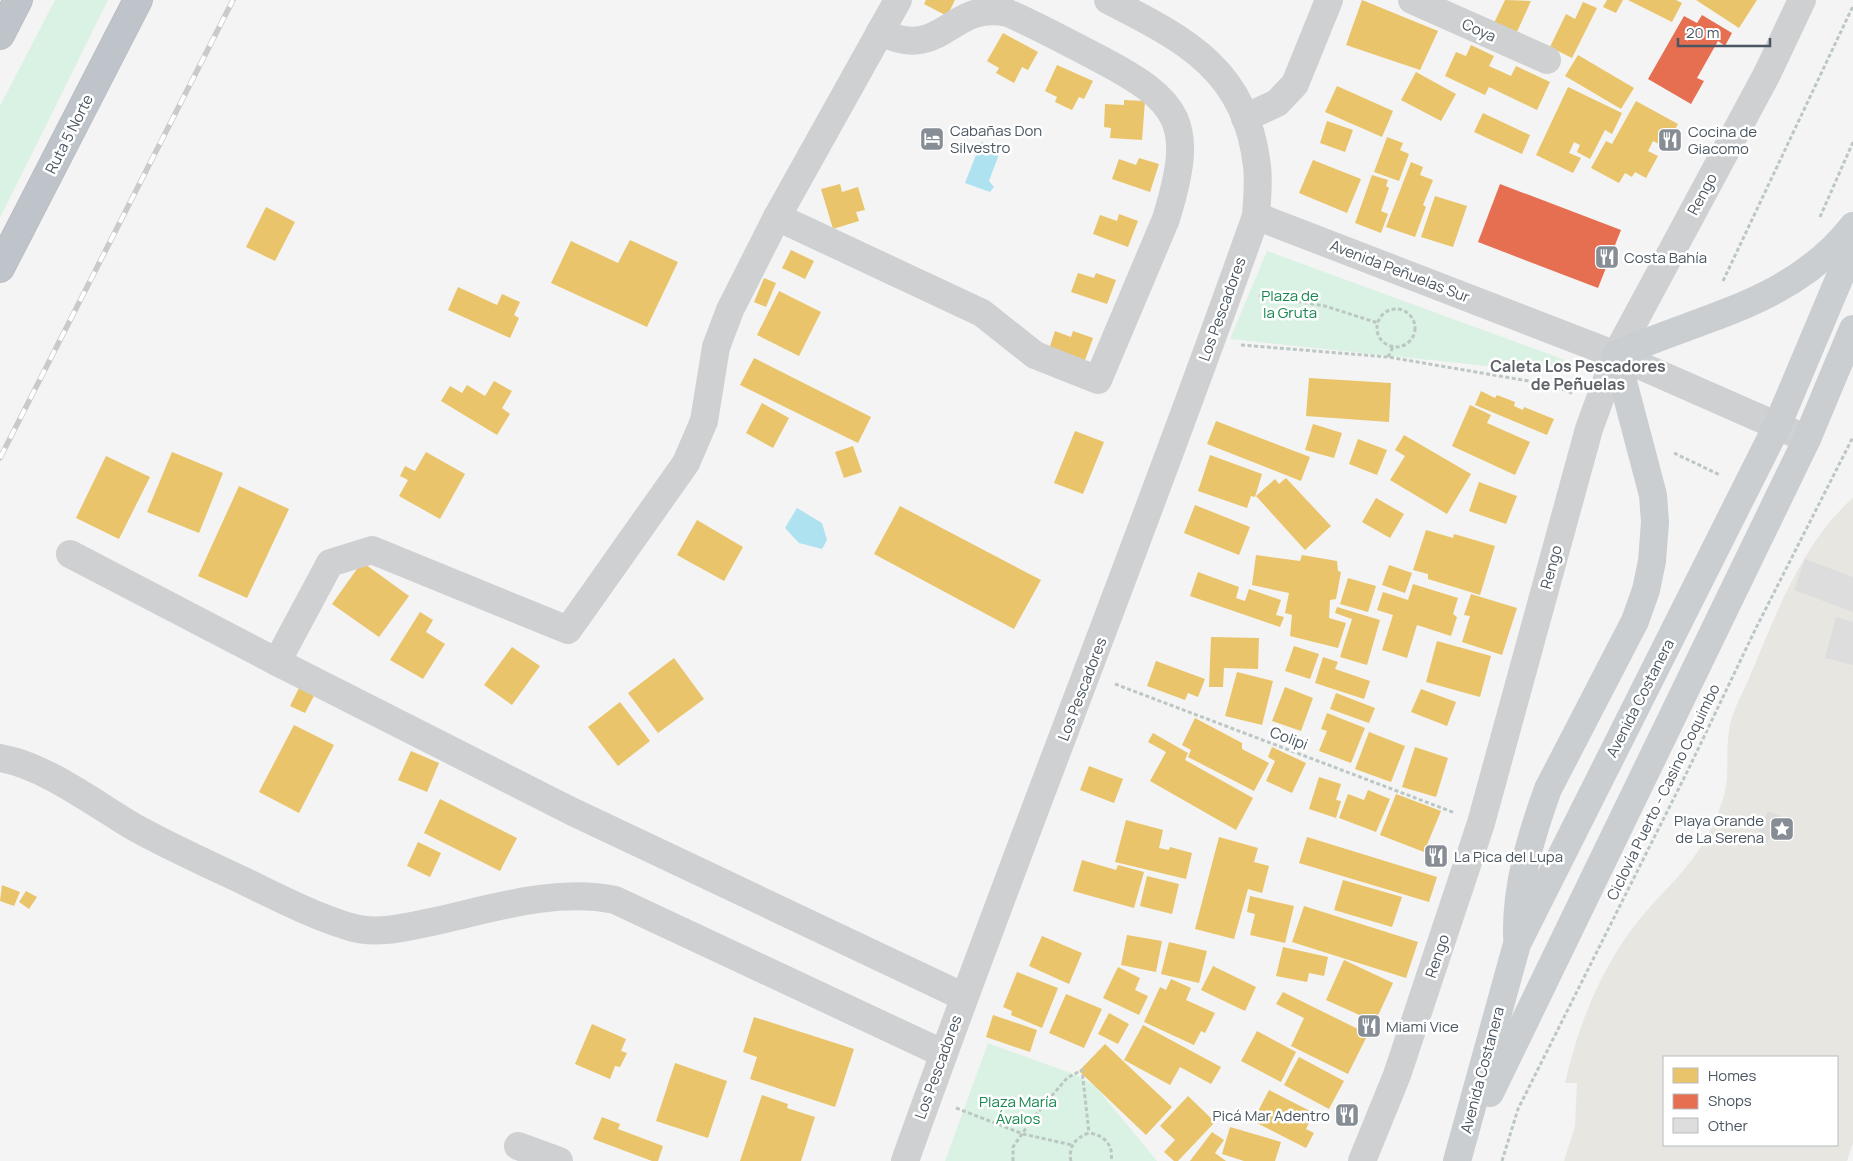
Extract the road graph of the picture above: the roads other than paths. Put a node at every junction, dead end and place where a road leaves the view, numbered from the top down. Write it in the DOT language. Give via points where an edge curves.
graph roads {
  1 [pos="18,0"];
  2 [pos="138,0"];
  3 [pos="898,0"];
  4 [pos="1108,0"];
  5 [pos="1329,0"];
  6 [pos="1412,0"];
  7 [pos="1802,0"];
  8 [pos="880,32"];
  9 [pos="0,35"];
  10 [pos="1547,60"];
  11 [pos="1245,118"];
  12 [pos="1256,216"];
  13 [pos="777,217"];
  14 [pos="1853,226"];
  15 [pos="1853,246"];
  16 [pos="0,268"];
  17 [pos="1853,329"];
  18 [pos="1616,355"];
  19 [pos="1777,426"];
  20 [pos="1807,439"];
  21 [pos="70,554"];
  22 [pos="277,662"];
  23 [pos="0,758"];
  24 [pos="1517,944"];
  25 [pos="964,997"];
  26 [pos="942,1053"];
  27 [pos="518,1146"];
  28 [pos="559,1161"];
  29 [pos="905,1161"];
  30 [pos="1362,1161"];
  31 [pos="1458,1161"];
  1 -- 9 [label="highway"];
  2 -- 16 [label="highway, Ruta 5 Norte"];
  3 -- 8 [label="street"];
  4 -- 11 [label="street" via="1155,24 1198,52 1221,75"];
  5 -- 11 [label="street" via="1295,84 1277,103"];
  6 -- 10 [label="street, Coya"];
  7 -- 18 [label="street, Rengo" via="1767,74"];
  8 -- 13 [label="street"];
  8 -- 13 [label="street" via="896,40 920,42 978,11 1008,13 1136,78 1163,100 1172,113 1181,141 1172,201 1098,380 1034,355 982,313"];
  11 -- 12 [label="street" via="1253,137 1258,169"];
  12 -- 18 [label="street, Avenida Peñuelas Sur"];
  12 -- 25 [label="street, Los Pescadores" via="1088,674"];
  13 -- 22 [label="street" via="721,330 704,420 686,463 568,630 372,550 330,563"];
  14 -- 18 [label="main road" via="1801,274 1746,306 1659,336"];
  15 -- 19 [label="main road, Avenida Costanera"];
  17 -- 20 [label="main road, Avenida Costanera"];
  18 -- 19 [label="street, Avenida Peñuelas Sur"];
  18 -- 24 [label="main road" via="1653,495 1652,561 1635,621 1548,788 1540,810 1516,907"];
  18 -- 30 [label="street, Rengo" via="1589,429 1481,823 1397,1075"];
  19 -- 20 [label="street, Avenida Peñuelas Sur"];
  19 -- 24 [label="main road, Avenida Costanera"];
  20 -- 31 [label="main road, Avenida Costanera"];
  21 -- 22 [label="street"];
  22 -- 25 [label="street" via="572,811"];
  23 -- 26 [label="street" via="29,766 160,841 348,927 397,929 518,903 597,896 615,900"];
  24 -- 31 [label="main road, Avenida Costanera"];
  25 -- 26 [label="street, Los Pescadores"];
  26 -- 29 [label="street, Los Pescadores"];
  27 -- 28 [label="street"];
}
